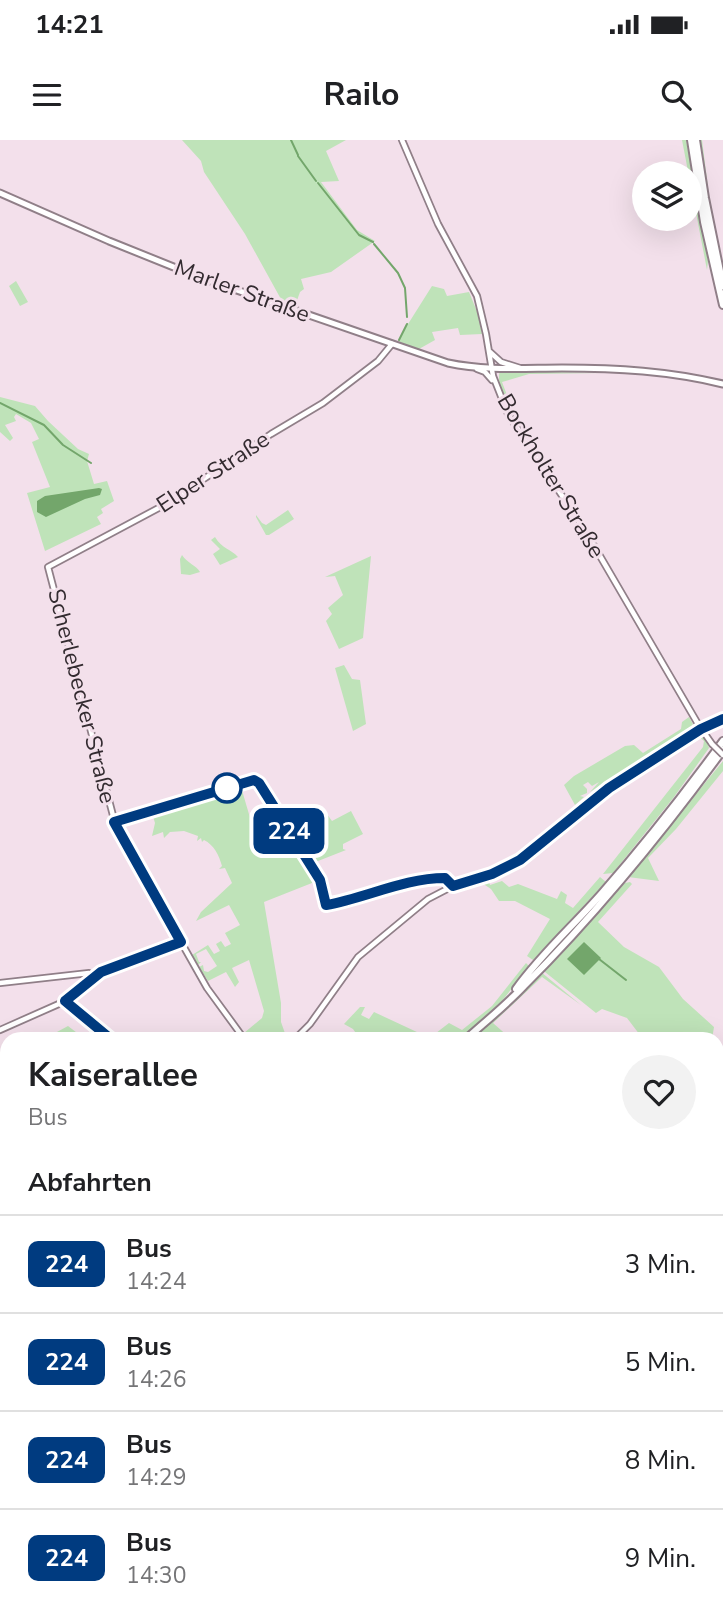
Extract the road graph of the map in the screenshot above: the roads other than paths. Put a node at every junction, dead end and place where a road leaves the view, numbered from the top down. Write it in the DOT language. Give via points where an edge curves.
graph roads {
  1 [pos="402,140"];
  2 [pos="691,140"];
  3 [pos="696,140"];
  4 [pos="0,193"];
  5 [pos="723,286"];
  6 [pos="723,306"];
  7 [pos="391,344"];
  8 [pos="489,351"];
  9 [pos="462,366"];
  10 [pos="491,367"];
  11 [pos="520,368"];
  12 [pos="495,384"];
  13 [pos="723,384"];
  14 [pos="48,567"];
  15 [pos="723,719"];
  16 [pos="701,729"];
  17 [pos="723,741"];
  18 [pos="723,750"];
  19 [pos="723,756"];
  20 [pos="702,779"];
  21 [pos="181,942"];
  22 [pos="94,977"];
  23 [pos="0,983"];
  24 [pos="504,1004"];
  25 [pos="0,1030"];
  26 [pos="239,1032"];
  27 [pos="302,1032"];
  28 [pos="474,1032"];
  1 -- 8 [label="street, Bockholter Straße" via="438,224 477,296"];
  2 -- 6 [label="highway"];
  3 -- 5 [label="highway"];
  4 -- 7 [label="main road, Marler Straße" via="149,258"];
  7 -- 9 [label="main road, Marler Straße"];
  7 -- 14 [label="street, Elper Straße" via="386,354 323,403 168,503"];
  8 -- 10 [label="street, Bockholter Straße"];
  8 -- 11 [label="street" via="501,362"];
  9 -- 10 [label="main road, Marler Straße"];
  9 -- 12 [label="street" via="485,372"];
  10 -- 11 [label="main road, Marler Straße"];
  10 -- 12 [label="street, Bockholter Straße"];
  11 -- 13 [label="main road, Marler Straße" via="656,371"];
  12 -- 16 [label="street, Bockholter Straße" via="521,437 586,532"];
  14 -- 21 [label="street, Scherlebecker Straße" via="114,822"];
  15 -- 16 [label="street"];
  16 -- 19 [label="street, Bockholter Straße, bridge"];
  16 -- 27 [label="street" via="593,799 520,860 428,899 358,957"];
  17 -- 24 [label="highway" via="602,894"];
  18 -- 20 [label="highway"];
  19 -- 20 [label="highway"];
  20 -- 24 [label="highway" via="608,893"];
  21 -- 22 [label="street"];
  21 -- 26 [label="street, Scherlebecker Straße"];
  22 -- 23 [label="street"];
  22 -- 25 [label="street" via="61,1003"];
  24 -- 28 [label="highway"];
}
